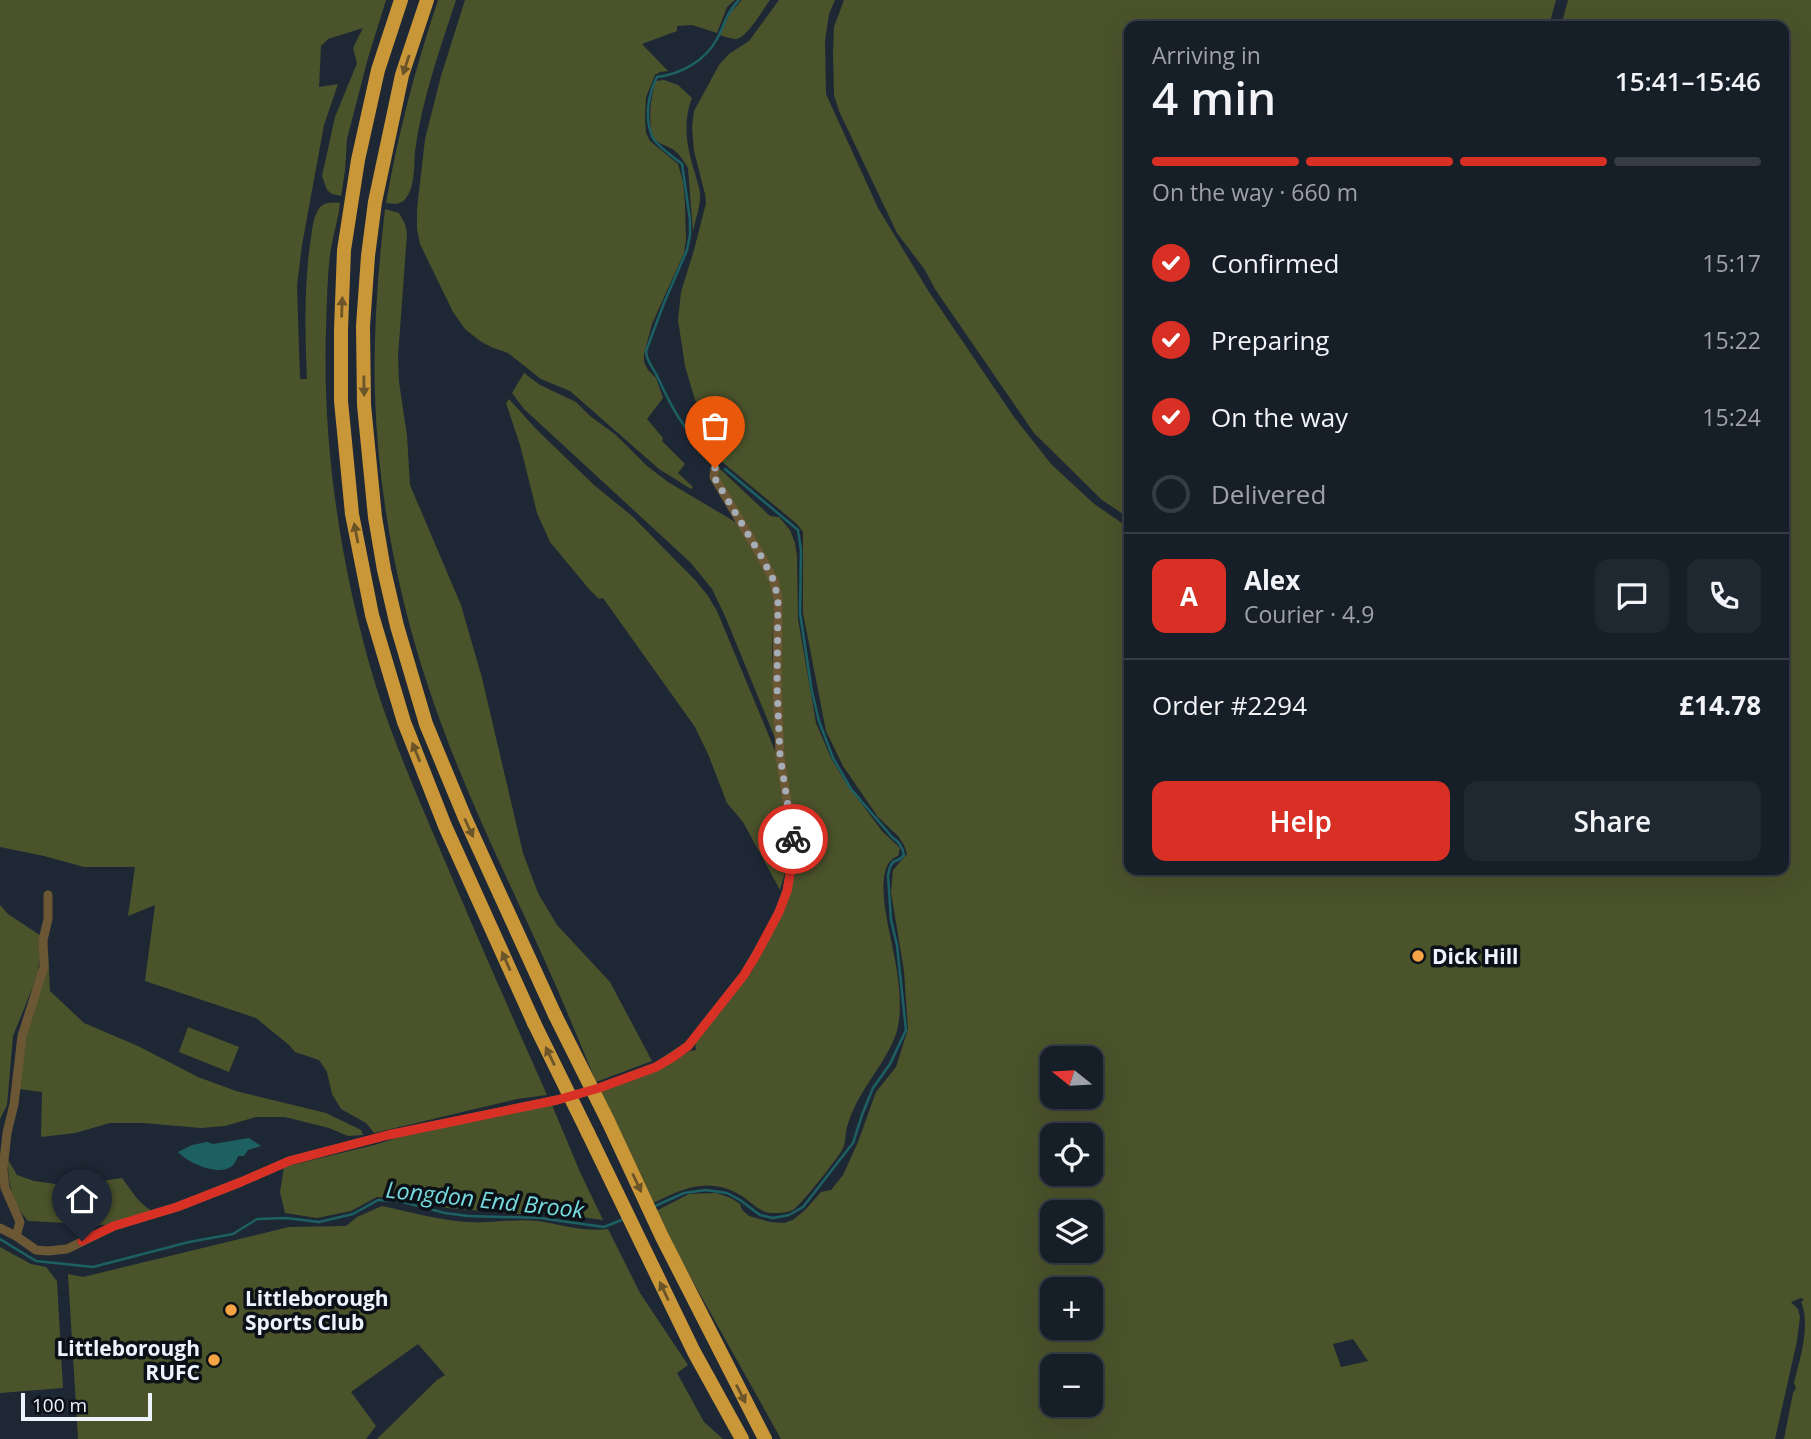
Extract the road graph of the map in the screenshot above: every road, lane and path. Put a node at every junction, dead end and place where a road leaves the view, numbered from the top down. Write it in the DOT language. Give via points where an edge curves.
graph roads {
  1 [pos="401,0"];
  2 [pos="427,0"];
  3 [pos="715,468"];
  4 [pos="48,895"];
  5 [pos="0,1228"];
  6 [pos="16,1236"];
  7 [pos="742,1439"];
  8 [pos="765,1439"];
  7 -- 1 [label="highway, one-way, bridge" via="694,1352 534,1023 445,826 404,722 372,615 352,514 341,401 344,250 369,108"];
  2 -- 8 [label="highway, one-way, bridge" via="402,75 375,202 363,326 364,405 374,517 397,626 426,724 465,818 555,1015"];
  3 -- 6 [label="street" via="714,477 761,556 778,600 780,755 793,842 787,891 767,936 744,975 688,1046 656,1067 599,1088 289,1161 177,1207 114,1226 67,1249 36,1250"];
  4 -- 6 [label="street" via="44,967 22,1036 3,1169 5,1188 20,1222"];
  5 -- 6 [label="street"];
}
